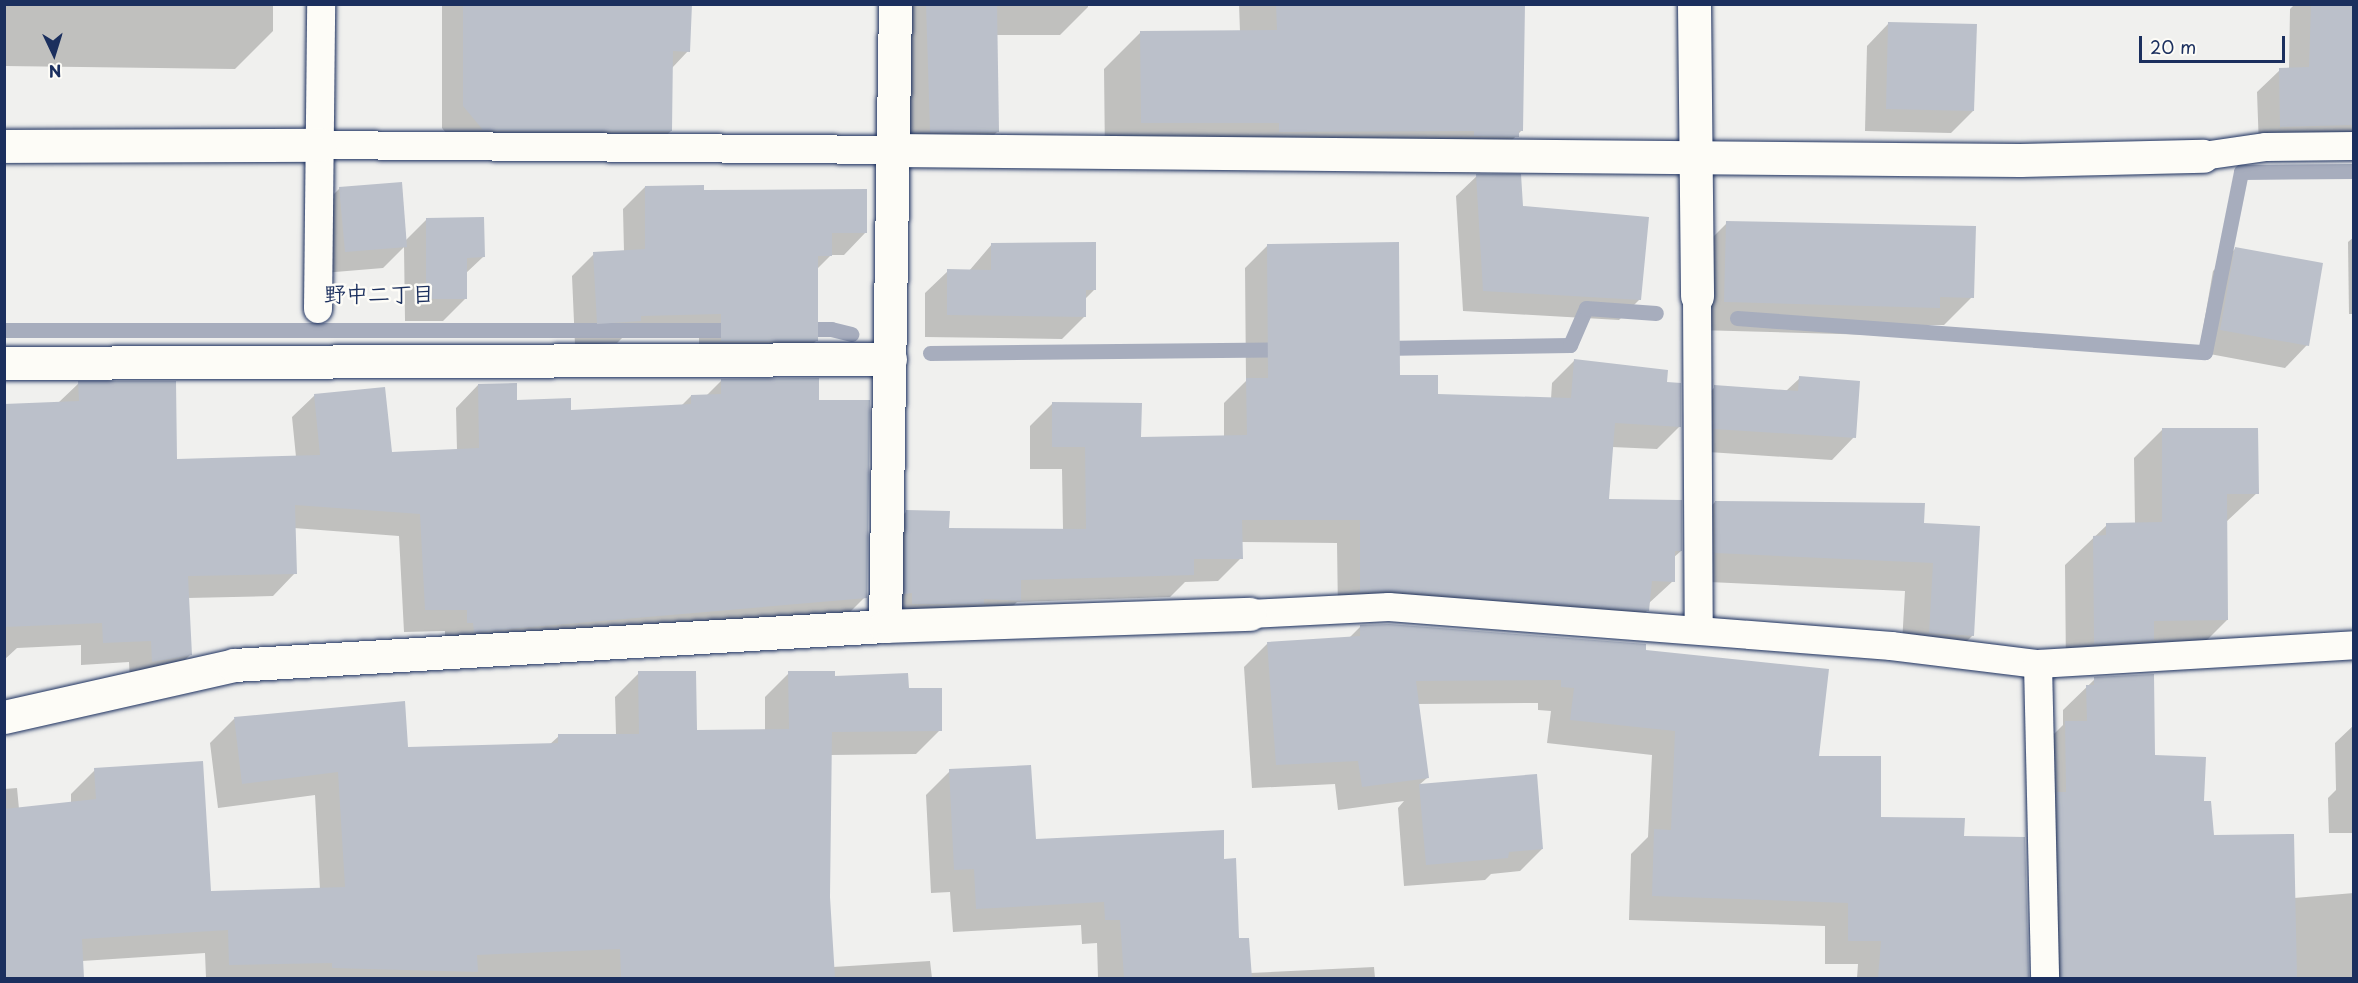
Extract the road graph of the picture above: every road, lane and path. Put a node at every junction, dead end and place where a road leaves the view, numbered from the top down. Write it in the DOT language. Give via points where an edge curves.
graph roads {
  1 [pos="321,4"];
  2 [pos="895,4"];
  3 [pos="1694,4"];
  4 [pos="320,145"];
  5 [pos="4,146"];
  6 [pos="2354,146"];
  7 [pos="893,150"];
  8 [pos="1695,156"];
  9 [pos="2203,156"];
  10 [pos="1697,296"];
  11 [pos="318,309"];
  12 [pos="890,359"];
  13 [pos="4,363"];
  14 [pos="1250,614"];
  15 [pos="885,626"];
  16 [pos="1699,630"];
  17 [pos="2354,645"];
  18 [pos="2038,664"];
  19 [pos="4,717"];
  20 [pos="2045,978"];
  1 -- 4 [label="lane"];
  2 -- 7 [label="street"];
  3 -- 8 [label="street"];
  4 -- 5 [label="street"];
  4 -- 7 [label="lane"];
  4 -- 11 [label="lane"];
  6 -- 9 [label="lane" via="2266,147"];
  7 -- 8 [label="street"];
  7 -- 12 [label="street"];
  8 -- 9 [label="street" via="2020,160"];
  8 -- 10 [label="street"];
  10 -- 16 [label="lane"];
  12 -- 13 [label="street"];
  12 -- 15 [label="street"];
  14 -- 15 [label="street"];
  14 -- 16 [label="lane" via="1389,607"];
  15 -- 19 [label="street" via="234,665"];
  16 -- 18 [label="lane" via="1891,646"];
  17 -- 18 [label="lane"];
  18 -- 20 [label="lane"];
}
